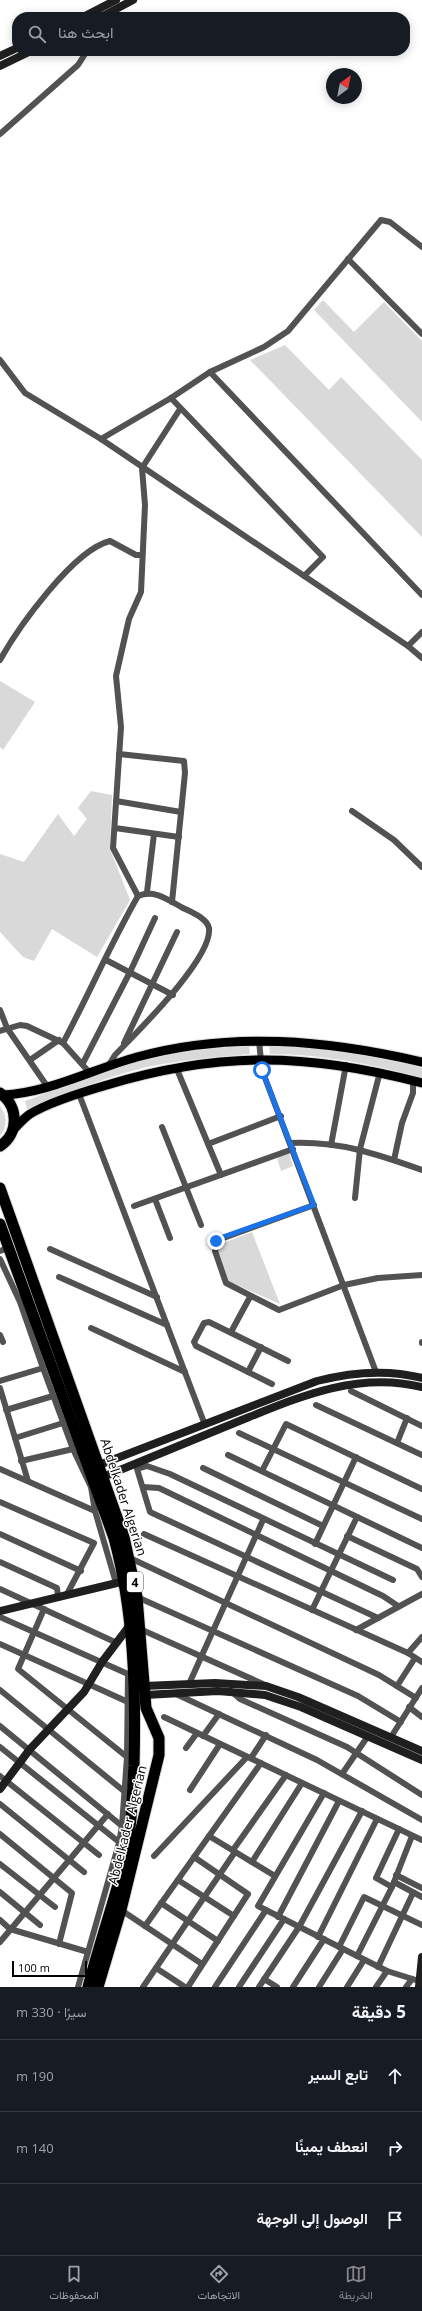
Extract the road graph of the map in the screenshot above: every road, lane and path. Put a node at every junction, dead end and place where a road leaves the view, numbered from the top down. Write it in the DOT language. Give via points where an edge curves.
graph roads {
  1 [pos="116,0"];
  2 [pos="133,0"];
  3 [pos="93,12"];
  4 [pos="110,12"];
  5 [pos="12,50"];
  6 [pos="0,56"];
  7 [pos="21,56"];
  8 [pos="84,56"];
  9 [pos="0,66"];
  10 [pos="0,134"];
  11 [pos="422,247"];
  12 [pos="348,259"];
  13 [pos="422,334"];
  14 [pos="0,360"];
  15 [pos="210,372"];
  16 [pos="171,398"];
  17 [pos="180,409"];
  18 [pos="101,439"];
  19 [pos="142,468"];
  20 [pos="142,555"];
  21 [pos="304,576"];
  22 [pos="422,595"];
  23 [pos="422,632"];
  24 [pos="408,646"];
  25 [pos="422,658"];
  26 [pos="0,660"];
  27 [pos="119,754"];
  28 [pos="116,801"];
  29 [pos="352,811"];
  30 [pos="180,812"];
  31 [pos="115,828"];
  32 [pos="154,834"];
  33 [pos="179,837"];
  34 [pos="422,867"];
  35 [pos="147,892"];
  36 [pos="138,896"];
  37 [pos="172,902"];
  38 [pos="154,918"];
  39 [pos="177,932"];
  40 [pos="106,960"];
  41 [pos="130,972"];
  42 [pos="152,984"];
  43 [pos="173,995"];
  44 [pos="0,1010"];
  45 [pos="7,1028"];
  46 [pos="0,1031"];
  47 [pos="61,1041"];
  48 [pos="259,1041"];
  49 [pos="121,1049"];
  50 [pos="260,1059"];
  51 [pos="30,1060"];
  52 [pos="422,1062"];
  53 [pos="83,1063"];
  54 [pos="346,1065"];
  55 [pos="108,1066"];
  56 [pos="176,1067"];
  57 [pos="89,1072"];
  58 [pos="380,1072"];
  59 [pos="418,1082"];
  60 [pos="47,1086"];
  61 [pos="2,1094"];
  62 [pos="79,1094"];
  63 [pos="280,1116"];
  64 [pos="162,1127"];
  65 [pos="13,1130"];
  66 [pos="208,1144"];
  67 [pos="331,1145"];
  68 [pos="0,1146"];
  69 [pos="292,1146"];
  70 [pos="360,1149"];
  71 [pos="394,1160"];
  72 [pos="422,1170"];
  73 [pos="221,1175"];
  74 [pos="186,1187"];
  75 [pos="0,1188"];
  76 [pos="355,1198"];
  77 [pos="155,1199"];
  78 [pos="314,1205"];
  79 [pos="134,1206"];
  80 [pos="0,1224"];
  81 [pos="201,1225"];
  82 [pos="170,1238"];
  83 [pos="50,1249"];
  84 [pos="4,1250"];
  85 [pos="0,1260"];
  86 [pos="422,1275"];
  87 [pos="59,1277"];
  88 [pos="344,1285"];
  89 [pos="156,1297"];
  90 [pos="250,1297"];
  91 [pos="167,1325"];
  92 [pos="91,1328"];
  93 [pos="230,1332"];
  94 [pos="0,1335"];
  95 [pos="3,1342"];
  96 [pos="261,1347"];
  97 [pos="288,1361"];
  98 [pos="43,1368"];
  99 [pos="186,1372"];
  100 [pos="248,1372"];
  101 [pos="376,1372"];
  102 [pos="422,1378"];
  103 [pos="0,1381"];
  104 [pos="272,1384"];
  105 [pos="422,1387"];
  106 [pos="0,1388"];
  107 [pos="351,1391"];
  108 [pos="54,1396"];
  109 [pos="316,1405"];
  110 [pos="6,1410"];
  111 [pos="407,1418"];
  112 [pos="64,1424"];
  113 [pos="205,1425"];
  114 [pos="422,1426"];
  115 [pos="239,1433"];
  116 [pos="15,1438"];
  117 [pos="397,1443"];
  118 [pos="72,1448"];
  119 [pos="273,1449"];
  120 [pos="228,1455"];
  121 [pos="422,1456"];
  122 [pos="356,1457"];
  123 [pos="21,1462"];
  124 [pos="99,1465"];
  125 [pos="203,1468"];
  126 [pos="0,1470"];
  127 [pos="262,1471"];
  128 [pos="103,1477"];
  129 [pos="28,1481"];
  130 [pos="344,1482"];
  131 [pos="143,1487"];
  132 [pos="422,1489"];
  133 [pos="0,1502"];
  134 [pos="333,1505"];
  135 [pos="95,1510"];
  136 [pos="357,1516"];
  137 [pos="422,1519"];
  138 [pos="263,1520"];
  139 [pos="324,1526"];
  140 [pos="0,1534"];
  141 [pos="144,1534"];
  142 [pos="256,1535"];
  143 [pos="347,1536"];
  144 [pos="315,1544"];
  145 [pos="422,1548"];
  146 [pos="337,1554"];
  147 [pos="247,1557"];
  148 [pos="130,1558"];
  149 [pos="0,1562"];
  150 [pos="330,1570"];
  151 [pos="81,1571"];
  152 [pos="238,1576"];
  153 [pos="422,1577"];
  154 [pos="393,1580"];
  155 [pos="120,1582"];
  156 [pos="0,1589"];
  157 [pos="321,1591"];
  158 [pos="67,1594"];
  159 [pos="422,1594"];
  160 [pos="58,1596"];
  161 [pos="137,1597"];
  162 [pos="31,1603"];
  163 [pos="226,1603"];
  164 [pos="398,1606"];
  165 [pos="44,1610"];
  166 [pos="312,1610"];
  167 [pos="0,1611"];
  168 [pos="0,1617"];
  169 [pos="378,1618"];
  170 [pos="135,1627"];
  171 [pos="356,1630"];
  172 [pos="34,1631"];
  173 [pos="213,1631"];
  174 [pos="422,1637"];
  175 [pos="117,1643"];
  176 [pos="0,1644"];
  177 [pos="408,1653"];
  178 [pos="23,1654"];
  179 [pos="201,1656"];
  180 [pos="415,1658"];
  181 [pos="102,1662"];
  182 [pos="422,1662"];
  183 [pos="231,1683"];
  184 [pos="90,1684"];
  185 [pos="189,1684"];
  186 [pos="266,1686"];
  187 [pos="397,1686"];
  188 [pos="422,1688"];
  189 [pos="0,1690"];
  190 [pos="144,1690"];
  191 [pos="231,1692"];
  192 [pos="175,1693"];
  193 [pos="416,1698"];
  194 [pos="128,1702"];
  195 [pos="409,1707"];
  196 [pos="68,1711"];
  197 [pos="219,1714"];
  198 [pos="164,1717"];
  199 [pos="422,1717"];
  200 [pos="401,1722"];
  201 [pos="0,1726"];
  202 [pos="49,1730"];
  203 [pos="156,1730"];
  204 [pos="134,1731"];
  205 [pos="200,1734"];
  206 [pos="266,1735"];
  207 [pos="368,1736"];
  208 [pos="391,1737"];
  209 [pos="220,1744"];
  210 [pos="399,1745"];
  211 [pos="0,1746"];
  212 [pos="186,1748"];
  213 [pos="30,1750"];
  214 [pos="422,1751"];
  215 [pos="357,1753"];
  216 [pos="249,1758"];
  217 [pos="130,1760"];
  218 [pos="422,1760"];
  219 [pos="20,1762"];
  220 [pos="157,1762"];
  221 [pos="261,1764"];
  222 [pos="342,1774"];
  223 [pos="286,1775"];
  224 [pos="3,1778"];
  225 [pos="302,1783"];
  226 [pos="0,1789"];
  227 [pos="190,1790"];
  228 [pos="125,1792"];
  229 [pos="324,1793"];
  230 [pos="422,1795"];
  231 [pos="339,1801"];
  232 [pos="0,1804"];
  233 [pos="362,1811"];
  234 [pos="108,1814"];
  235 [pos="377,1819"];
  236 [pos="422,1820"];
  237 [pos="98,1825"];
  238 [pos="122,1826"];
  239 [pos="398,1829"];
  240 [pos="0,1834"];
  241 [pos="209,1836"];
  242 [pos="412,1836"];
  243 [pos="422,1840"];
  244 [pos="84,1842"];
  245 [pos="119,1842"];
  246 [pos="234,1851"];
  247 [pos="99,1855"];
  248 [pos="154,1856"];
  249 [pos="194,1857"];
  250 [pos="69,1860"];
  251 [pos="252,1862"];
  252 [pos="0,1864"];
  253 [pos="84,1872"];
  254 [pos="220,1874"];
  255 [pos="396,1875"];
  256 [pos="276,1876"];
  257 [pos="54,1878"];
  258 [pos="178,1880"];
  259 [pos="393,1884"];
  260 [pos="422,1888"];
  261 [pos="0,1892"];
  262 [pos="413,1893"];
  263 [pos="40,1895"];
  264 [pos="204,1897"];
  265 [pos="422,1897"];
  266 [pos="161,1903"];
  267 [pos="381,1905"];
  268 [pos="55,1907"];
  269 [pos="121,1910"];
  270 [pos="266,1910"];
  271 [pos="25,1912"];
  272 [pos="234,1916"];
  273 [pos="403,1916"];
  274 [pos="281,1918"];
  275 [pos="0,1920"];
  276 [pos="189,1921"];
  277 [pos="40,1925"];
  278 [pos="422,1925"];
  279 [pos="145,1926"];
  280 [pos="298,1927"];
  281 [pos="10,1929"];
  282 [pos="321,1938"];
  283 [pos="218,1941"];
  284 [pos="0,1942"];
  285 [pos="59,1944"];
  286 [pos="172,1945"];
  287 [pos="341,1948"];
  288 [pos="88,1952"];
  289 [pos="357,1956"];
  290 [pos="422,1958"];
  291 [pos="364,1960"];
  292 [pos="202,1964"];
  293 [pos="378,1967"];
  294 [pos="156,1968"];
  295 [pos="387,1971"];
  296 [pos="264,1979"];
  297 [pos="416,1982"];
  298 [pos="78,1987"];
  299 [pos="88,1987"];
  300 [pos="98,1987"];
  301 [pos="143,1987"];
  302 [pos="186,1987"];
  303 [pos="215,1987"];
  304 [pos="239,1987"];
  305 [pos="259,1987"];
  306 [pos="277,1987"];
  307 [pos="293,1987"];
  308 [pos="319,1987"];
  309 [pos="347,1987"];
  310 [pos="376,1987"];
  311 [pos="406,1987"];
  1 -- 3 [label="street"];
  2 -- 4 [label="street"];
  5 -- 6 [label="street"];
  7 -- 9 [label="street"];
  8 -- 10 [label="street" via="78,65"];
  11 -- 12 [label="street" via="385,219 378,223"];
  12 -- 13 [label="street"];
  12 -- 15 [label="street" via="288,331 257,351"];
  14 -- 18 [label="street" via="25,392"];
  15 -- 16 [label="street"];
  15 -- 22 [label="street"];
  16 -- 17 [label="street"];
  16 -- 18 [label="street"];
  17 -- 19 [label="street"];
  17 -- 21 [label="street" via="323,557"];
  18 -- 19 [label="street"];
  19 -- 20 [label="street" via="145,505"];
  19 -- 21 [label="street"];
  20 -- 26 [label="street" via="136,555 110,541 81,557 47,596"];
  20 -- 27 [label="street" via="141,592 129,619 116,676 121,727"];
  21 -- 24 [label="street"];
  23 -- 24 [label="street"];
  24 -- 25 [label="street"];
  27 -- 28 [label="street"];
  27 -- 30 [label="street" via="184,761"];
  28 -- 30 [label="street"];
  28 -- 31 [label="street"];
  29 -- 34 [label="street" via="394,840"];
  30 -- 33 [label="street"];
  31 -- 32 [label="street"];
  31 -- 36 [label="street" via="113,848"];
  32 -- 33 [label="street"];
  32 -- 35 [label="street"];
  33 -- 37 [label="street"];
  35 -- 36 [label="street"];
  35 -- 37 [label="street"];
  36 -- 40 [label="street"];
  37 -- 43 [label="street" via="204,920 209,927 203,949"];
  38 -- 41 [label="street"];
  39 -- 42 [label="street"];
  40 -- 41 [label="street"];
  40 -- 47 [label="street"];
  41 -- 42 [label="street"];
  41 -- 53 [label="street"];
  42 -- 43 [label="street"];
  42 -- 49 [label="street"];
  43 -- 49 [label="street"];
  44 -- 45 [label="street"];
  45 -- 46 [label="street"];
  45 -- 47 [label="street" via="27,1026"];
  45 -- 51 [label="street"];
  47 -- 51 [label="street"];
  47 -- 53 [label="street"];
  48 -- 50 [label="street"];
  48 -- 52 [label="main road" via="342,1046"];
  48 -- 55 [label="main road" via="209,1042 137,1057"];
  49 -- 55 [label="street"];
  50 -- 54 [label="main road" via="305,1060"];
  50 -- 56 [label="main road"];
  50 -- 63 [label="street"];
  51 -- 60 [label="street"];
  53 -- 57 [label="street"];
  54 -- 58 [label="main road"];
  54 -- 67 [label="street"];
  55 -- 57 [label="main road"];
  56 -- 62 [label="main road" via="142,1074"];
  56 -- 66 [label="street"];
  57 -- 60 [label="main road"];
  58 -- 59 [label="main road"];
  58 -- 70 [label="street"];
  59 -- 71 [label="street" via="402,1123"];
  60 -- 61 [label="main road" via="25,1094"];
  61 -- 65 [label="highway" via="14,1111"];
  62 -- 65 [label="main road" via="30,1114"];
  62 -- 89 [label="street"];
  63 -- 66 [label="street"];
  63 -- 69 [label="street"];
  64 -- 74 [label="street"];
  65 -- 68 [label="highway" via="10,1137"];
  66 -- 73 [label="street"];
  67 -- 69 [label="street" via="314,1142"];
  67 -- 70 [label="street"];
  69 -- 73 [label="street"];
  69 -- 78 [label="street"];
  70 -- 71 [label="street"];
  70 -- 76 [label="street"];
  71 -- 72 [label="street"];
  73 -- 74 [label="street"];
  74 -- 77 [label="street"];
  74 -- 81 [label="street"];
  75 -- 124 [label="highway, Abdelkader Algerian / 4"];
  77 -- 79 [label="street"];
  77 -- 82 [label="street"];
  78 -- 88 [label="street"];
  78 -- 90 [label="street" via="216,1241 214,1251 224,1281"];
  80 -- 84 [label="highway, Abdelkader Algerian / 4"];
  83 -- 89 [label="street"];
  84 -- 155 [label="highway, Abdelkader Algerian / 4" via="114,1538"];
  85 -- 98 [label="street" via="20,1302"];
  86 -- 88 [label="street" via="378,1278"];
  87 -- 91 [label="street"];
  88 -- 90 [label="street" via="279,1310"];
  88 -- 101 [label="street"];
  89 -- 91 [label="street"];
  90 -- 93 [label="street"];
  91 -- 99 [label="street"];
  92 -- 99 [label="street"];
  93 -- 96 [label="street"];
  93 -- 100 [label="street" via="206,1321 194,1344"];
  94 -- 95 [label="street"];
  96 -- 97 [label="street"];
  96 -- 100 [label="street"];
  98 -- 103 [label="street"];
  98 -- 108 [label="street"];
  99 -- 113 [label="street"];
  100 -- 104 [label="street"];
  101 -- 102 [label="street"];
  101 -- 113 [label="street" via="349,1374 317,1381"];
  105 -- 128 [label="street" via="398,1382 369,1382 325,1389"];
  106 -- 110 [label="street"];
  107 -- 111 [label="street"];
  108 -- 110 [label="street"];
  108 -- 112 [label="street"];
  109 -- 117 [label="street"];
  110 -- 116 [label="street"];
  111 -- 114 [label="street"];
  111 -- 117 [label="street"];
  112 -- 116 [label="street"];
  112 -- 118 [label="street"];
  113 -- 124 [label="street"];
  115 -- 119 [label="street"];
  116 -- 123 [label="street"];
  117 -- 121 [label="street"];
  118 -- 123 [label="street"];
  118 -- 135 [label="street" via="91,1487"];
  119 -- 122 [label="street" via="286,1424"];
  119 -- 127 [label="street"];
  119 -- 130 [label="street"];
  120 -- 127 [label="street"];
  122 -- 130 [label="street"];
  122 -- 132 [label="street"];
  123 -- 129 [label="street"];
  124 -- 128 [label="highway, Abdelkader Algerian / 4"];
  125 -- 139 [label="street"];
  126 -- 129 [label="street"];
  127 -- 134 [label="street"];
  128 -- 148 [label="highway, Abdelkader Algerian / 4"];
  129 -- 135 [label="street"];
  130 -- 134 [label="street"];
  130 -- 137 [label="street"];
  131 -- 138 [label="street" via="137,1469 147,1466 170,1474"];
  131 -- 142 [label="street" via="159,1488"];
  131 -- 147 [label="street" via="150,1512"];
  133 -- 151 [label="street" via="94,1543"];
  134 -- 136 [label="street"];
  134 -- 139 [label="street"];
  135 -- 155 [label="street"];
  136 -- 143 [label="street"];
  136 -- 145 [label="street"];
  138 -- 142 [label="street"];
  138 -- 144 [label="street"];
  139 -- 144 [label="street"];
  140 -- 151 [label="street"];
  141 -- 152 [label="street"];
  142 -- 147 [label="street"];
  142 -- 150 [label="street"];
  143 -- 146 [label="street"];
  143 -- 153 [label="street" via="417,1569"];
  144 -- 146 [label="street"];
  146 -- 150 [label="street"];
  146 -- 154 [label="street"];
  147 -- 152 [label="street"];
  147 -- 157 [label="street"];
  148 -- 161 [label="highway, Abdelkader Algerian / 4"];
  148 -- 163 [label="street"];
  149 -- 160 [label="street" via="57,1588"];
  150 -- 157 [label="street"];
  150 -- 164 [label="street"];
  151 -- 158 [label="street"];
  152 -- 163 [label="street"];
  152 -- 166 [label="street"];
  155 -- 158 [label="street"];
  155 -- 170 [label="highway, Abdelkader Algerian / 4"];
  156 -- 162 [label="street"];
  157 -- 166 [label="street"];
  157 -- 169 [label="street"];
  158 -- 160 [label="street"];
  159 -- 164 [label="street"];
  160 -- 162 [label="street"];
  161 -- 170 [label="highway, Abdelkader Algerian / 4"];
  161 -- 173 [label="street"];
  162 -- 165 [label="street"];
  162 -- 167 [label="street"];
  163 -- 173 [label="street"];
  163 -- 187 [label="street" via="379,1675"];
  164 -- 169 [label="street"];
  165 -- 172 [label="street"];
  165 -- 175 [label="street"];
  166 -- 171 [label="street"];
  168 -- 172 [label="street"];
  169 -- 171 [label="street"];
  170 -- 175 [label="street"];
  170 -- 179 [label="street"];
  170 -- 190 [label="highway, Abdelkader Algerian / 4"];
  170 -- 204 [label="highway, Abdelkader Algerian / 4"];
  171 -- 177 [label="street"];
  172 -- 178 [label="street"];
  172 -- 181 [label="street"];
  173 -- 179 [label="street"];
  173 -- 200 [label="street" via="358,1696"];
  174 -- 177 [label="street"];
  175 -- 181 [label="street"];
  176 -- 178 [label="street"];
  177 -- 180 [label="street"];
  178 -- 184 [label="street"];
  178 -- 196 [label="street" via="18,1669"];
  179 -- 185 [label="street"];
  179 -- 186 [label="street"];
  180 -- 182 [label="street"];
  180 -- 187 [label="street"];
  181 -- 184 [label="street"];
  181 -- 194 [label="street" via="128,1674"];
  183 -- 185 [label="street"];
  183 -- 186 [label="street"];
  183 -- 191 [label="street"];
  184 -- 194 [label="street"];
  184 -- 196 [label="street"];
  185 -- 190 [label="street"];
  186 -- 208 [label="street"];
  187 -- 193 [label="street"];
  188 -- 193 [label="street"];
  189 -- 202 [label="street"];
  190 -- 192 [label="street"];
  190 -- 203 [label="highway, Abdelkader Algerian / 4" via="146,1708"];
  191 -- 192 [label="street"];
  191 -- 207 [label="street" via="282,1700"];
  191 -- 215 [label="street" via="240,1699"];
  192 -- 197 [label="street"];
  193 -- 195 [label="street"];
  194 -- 217 [label="street"];
  195 -- 199 [label="street"];
  195 -- 200 [label="street"];
  196 -- 202 [label="street"];
  196 -- 217 [label="street"];
  197 -- 205 [label="street"];
  197 -- 206 [label="street"];
  198 -- 205 [label="street"];
  200 -- 208 [label="street"];
  201 -- 213 [label="street"];
  202 -- 213 [label="street"];
  202 -- 228 [label="street"];
  203 -- 204 [label="highway" via="145,1725"];
  203 -- 220 [label="highway, Abdelkader Algerian / 4" via="160,1746"];
  204 -- 217 [label="highway, Abdelkader Algerian / 4"];
  205 -- 209 [label="street"];
  205 -- 212 [label="street"];
  206 -- 216 [label="street"];
  206 -- 222 [label="street"];
  207 -- 210 [label="street"];
  207 -- 215 [label="street"];
  208 -- 210 [label="street"];
  209 -- 216 [label="street"];
  209 -- 227 [label="street"];
  210 -- 214 [label="street"];
  210 -- 218 [label="street"];
  211 -- 219 [label="street"];
  213 -- 219 [label="street"];
  213 -- 234 [label="street"];
  215 -- 222 [label="street"];
  215 -- 230 [label="street"];
  216 -- 221 [label="street"];
  216 -- 248 [label="street"];
  217 -- 220 [label="highway" via="136,1766 145,1769 150,1769"];
  217 -- 228 [label="street"];
  217 -- 299 [label="highway, Abdelkader Algerian / 4" via="132,1805 125,1860"];
  219 -- 224 [label="street"];
  219 -- 237 [label="street"];
  220 -- 269 [label="highway, Abdelkader Algerian / 4"];
  221 -- 223 [label="street"];
  221 -- 241 [label="street"];
  222 -- 236 [label="street"];
  223 -- 225 [label="street"];
  223 -- 246 [label="street"];
  224 -- 226 [label="street"];
  224 -- 244 [label="street"];
  225 -- 229 [label="street"];
  225 -- 251 [label="street"];
  228 -- 238 [label="street"];
  229 -- 231 [label="street"];
  229 -- 256 [label="street"];
  231 -- 233 [label="street"];
  231 -- 274 [label="street"];
  232 -- 250 [label="street"];
  233 -- 235 [label="street"];
  233 -- 280 [label="street"];
  234 -- 237 [label="street"];
  234 -- 238 [label="street"];
  235 -- 239 [label="street"];
  235 -- 282 [label="street"];
  237 -- 244 [label="street"];
  237 -- 245 [label="street"];
  238 -- 245 [label="street"];
  239 -- 242 [label="street"];
  239 -- 259 [label="street" via="376,1878"];
  240 -- 257 [label="street"];
  241 -- 246 [label="street"];
  241 -- 249 [label="street"];
  242 -- 243 [label="street"];
  242 -- 255 [label="street"];
  244 -- 247 [label="street"];
  244 -- 250 [label="street"];
  245 -- 288 [label="street"];
  246 -- 251 [label="street"];
  246 -- 254 [label="street"];
  249 -- 254 [label="street"];
  249 -- 258 [label="street"];
  250 -- 253 [label="street"];
  250 -- 257 [label="street"];
  251 -- 256 [label="street"];
  252 -- 263 [label="street"];
  254 -- 264 [label="street"];
  254 -- 272 [label="street" via="248,1894"];
  255 -- 259 [label="street"];
  255 -- 260 [label="street"];
  256 -- 270 [label="street" via="258,1906"];
  257 -- 263 [label="street"];
  257 -- 285 [label="street" via="72,1893"];
  258 -- 264 [label="street"];
  258 -- 266 [label="street"];
  259 -- 262 [label="street"];
  259 -- 267 [label="street"];
  261 -- 271 [label="street"];
  262 -- 265 [label="street"];
  262 -- 273 [label="street"];
  263 -- 268 [label="street"];
  263 -- 271 [label="street"];
  264 -- 272 [label="street"];
  264 -- 276 [label="street"];
  266 -- 276 [label="street"];
  266 -- 279 [label="street"];
  267 -- 273 [label="street"];
  267 -- 287 [label="street" via="364,1897"];
  267 -- 289 [label="street"];
  269 -- 279 [label="street"];
  269 -- 300 [label="highway, Abdelkader Algerian / 4"];
  270 -- 274 [label="street"];
  270 -- 303 [label="street"];
  271 -- 277 [label="street"];
  271 -- 281 [label="street"];
  272 -- 283 [label="street"];
  273 -- 278 [label="street"];
  273 -- 293 [label="street"];
  274 -- 280 [label="street"];
  274 -- 304 [label="street"];
  275 -- 281 [label="street"];
  276 -- 283 [label="street"];
  276 -- 286 [label="street"];
  279 -- 286 [label="street"];
  280 -- 282 [label="street"];
  280 -- 296 [label="street"];
  281 -- 284 [label="street"];
  281 -- 285 [label="street"];
  282 -- 287 [label="street"];
  282 -- 307 [label="street"];
  283 -- 292 [label="street"];
  285 -- 288 [label="street"];
  286 -- 292 [label="street"];
  286 -- 294 [label="street"];
  287 -- 289 [label="street"];
  287 -- 308 [label="street"];
  288 -- 298 [label="street"];
  289 -- 291 [label="street"];
  290 -- 297 [label="street"];
  291 -- 293 [label="street"];
  291 -- 309 [label="street"];
  292 -- 302 [label="street"];
  293 -- 295 [label="street"];
  294 -- 301 [label="street"];
  294 -- 302 [label="street"];
  295 -- 297 [label="street"];
  295 -- 310 [label="street"];
  296 -- 305 [label="street"];
  296 -- 306 [label="street"];
  297 -- 311 [label="street"];
}
